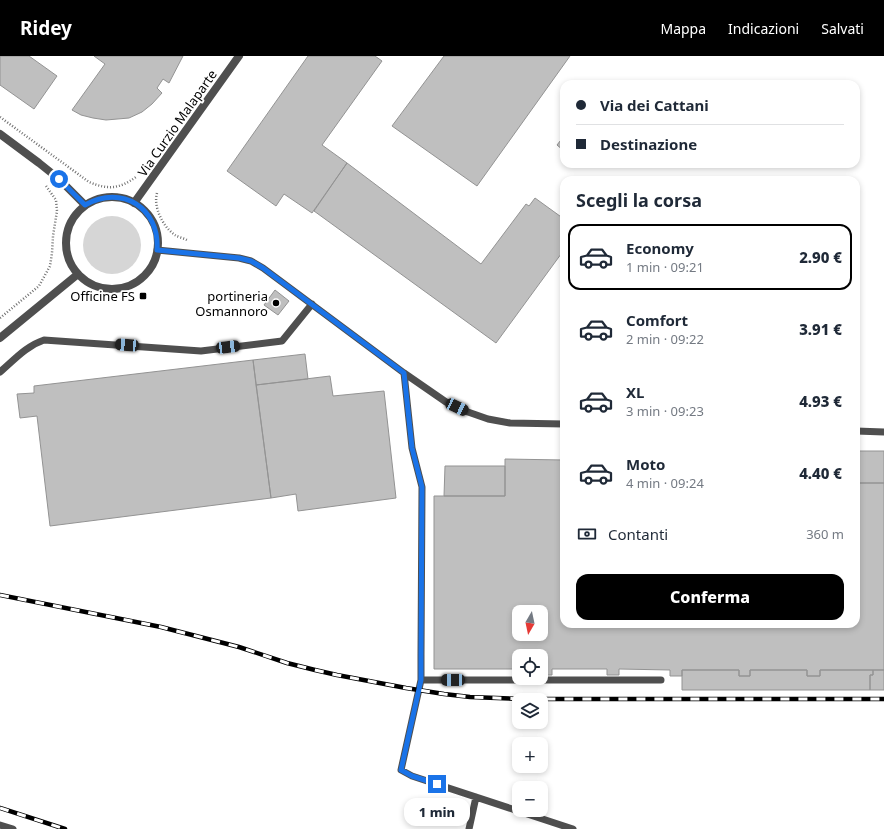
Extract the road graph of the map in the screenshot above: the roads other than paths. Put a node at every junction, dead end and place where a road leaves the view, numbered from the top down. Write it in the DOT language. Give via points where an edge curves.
graph roads {
  1 [pos="239,56"];
  2 [pos="0,134"];
  3 [pos="134,203"];
  4 [pos="85,205"];
  5 [pos="157,250"];
  6 [pos="78,274"];
  7 [pos="312,304"];
  8 [pos="0,338"];
  9 [pos="0,372"];
  10 [pos="404,373"];
  11 [pos="560,424"];
  12 [pos="860,431"];
  13 [pos="884,432"];
  14 [pos="421,680"];
  15 [pos="661,680"];
  16 [pos="476,797"];
  17 [pos="0,825"];
  18 [pos="13,829"];
  19 [pos="469,829"];
  20 [pos="573,829"];
  1 -- 3 [label="street, Via Curzio Malaparte"];
  2 -- 4 [label="street" via="59,179"];
  3 -- 4 [label="street" via="109,197"];
  3 -- 5 [label="street" via="153,222 158,238"];
  4 -- 6 [label="street" via="73,218 65,240 68,259"];
  5 -- 6 [label="street" via="153,265 146,274 136,283 124,288 96,287"];
  5 -- 7 [label="lane" via="251,261"];
  6 -- 8 [label="street"];
  7 -- 9 [label="lane" via="282,341 201,351 44,340 28,347"];
  7 -- 10 [label="lane"];
  10 -- 11 [label="lane" via="446,402 488,419 510,423"];
  10 -- 14 [label="lane" via="412,448 422,487"];
  12 -- 13 [label="lane"];
  14 -- 15 [label="lane"];
  14 -- 16 [label="lane" via="401,770"];
  16 -- 19 [label="lane"];
  16 -- 20 [label="lane"];
  17 -- 18 [label="lane"];
}
